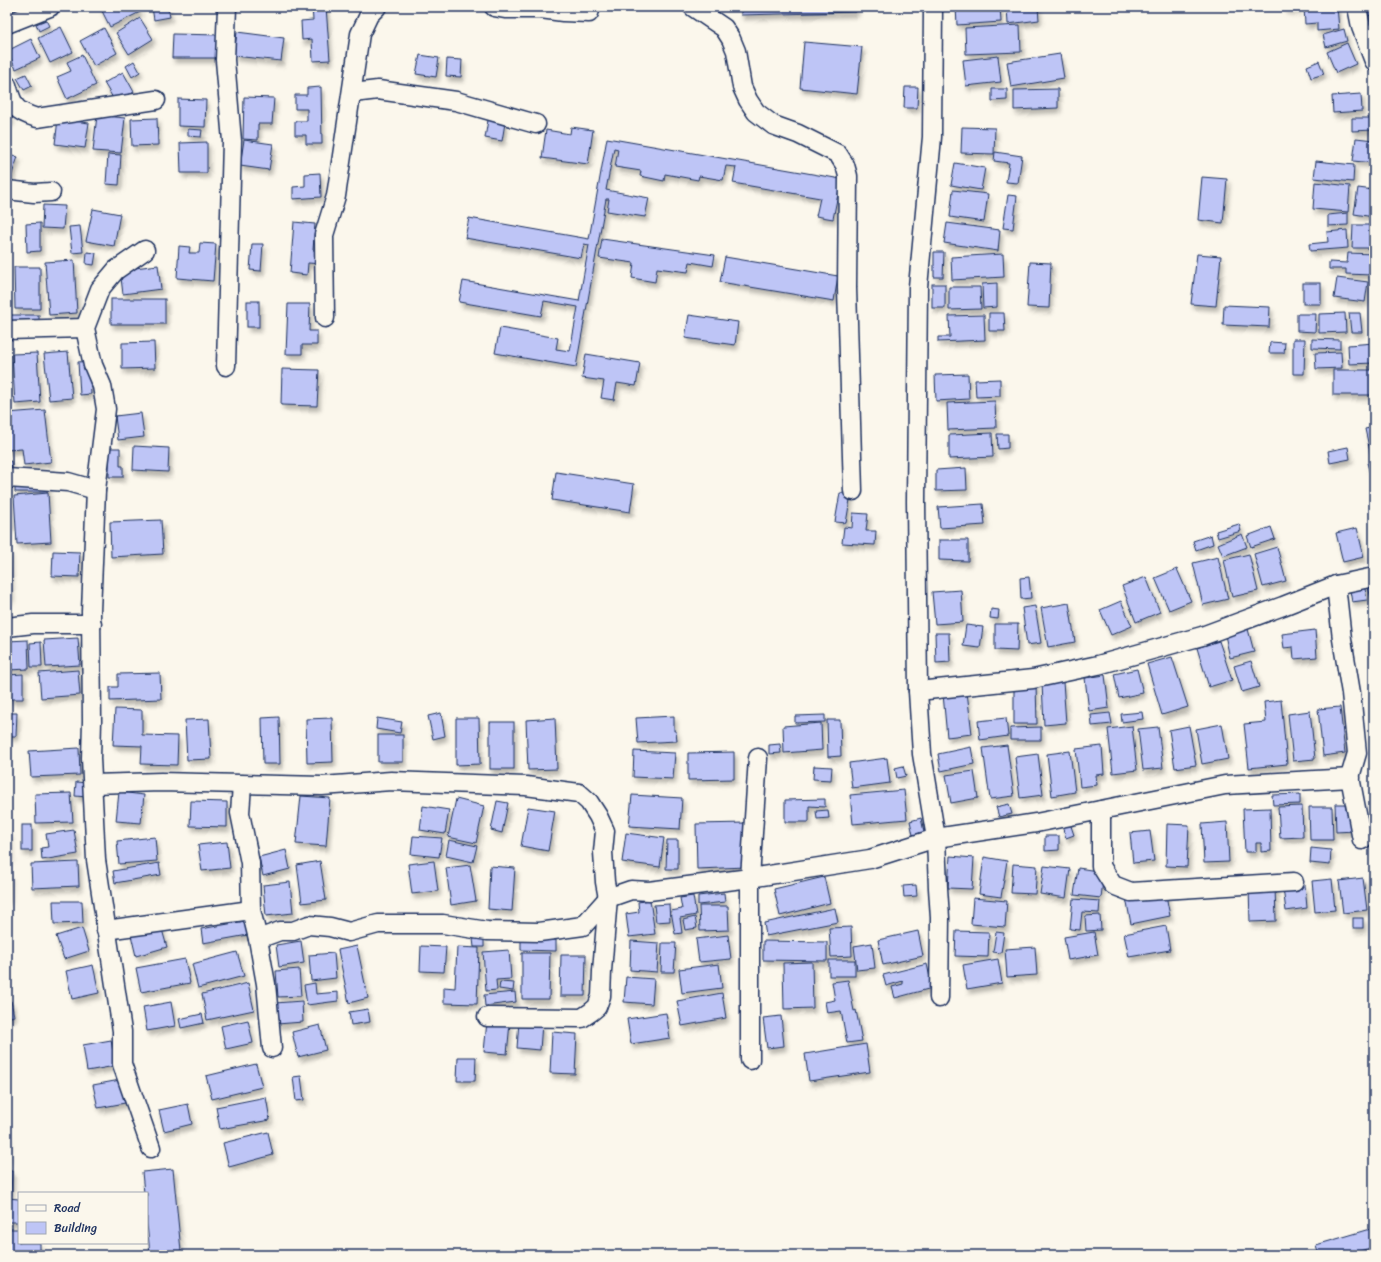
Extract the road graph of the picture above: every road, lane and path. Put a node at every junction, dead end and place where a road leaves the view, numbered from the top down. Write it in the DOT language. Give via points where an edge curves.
graph roads {
  1 [pos="50,7"];
  2 [pos="227,7"];
  3 [pos="377,7"];
  4 [pos="494,7"];
  5 [pos="591,7"];
  6 [pos="693,7"];
  7 [pos="933,7"];
  8 [pos="1358,7"];
  9 [pos="7,24"];
  10 [pos="1374,60"];
  11 [pos="7,84"];
  12 [pos="353,93"];
  13 [pos="156,100"];
  14 [pos="536,124"];
  15 [pos="7,190"];
  16 [pos="51,192"];
  17 [pos="145,250"];
  18 [pos="325,318"];
  19 [pos="85,328"];
  20 [pos="7,330"];
  21 [pos="226,366"];
  22 [pos="7,478"];
  23 [pos="96,490"];
  24 [pos="853,491"];
  25 [pos="1374,577"];
  26 [pos="1336,585"];
  27 [pos="92,624"];
  28 [pos="7,627"];
  29 [pos="918,691"];
  30 [pos="758,758"];
  31 [pos="1351,778"];
  32 [pos="93,784"];
  33 [pos="242,785"];
  34 [pos="1101,810"];
  35 [pos="936,838"];
  36 [pos="1362,840"];
  37 [pos="750,878"];
  38 [pos="1294,882"];
  39 [pos="608,898"];
  40 [pos="251,910"];
  41 [pos="106,930"];
  42 [pos="258,939"];
  43 [pos="939,998"];
  44 [pos="487,1017"];
  45 [pos="272,1048"];
  46 [pos="750,1060"];
  47 [pos="151,1148"];
  1 -- 9 [label="street"];
  2 -- 21 [label="street" via="225,60 232,141"];
  3 -- 12 [label="street" via="368,15 360,34"];
  4 -- 5 [label="street" via="589,13"];
  6 -- 24 [label="street" via="724,28 736,51 742,87 756,112 773,125 838,154 845,165 848,176 847,288"];
  7 -- 29 [label="street" via="932,138 918,287"];
  8 -- 10 [label="street" via="1361,28"];
  11 -- 13 [label="street" via="12,103 18,110 37,118"];
  12 -- 14 [label="street" via="378,90 456,101"];
  12 -- 18 [label="street" via="336,196 324,235"];
  15 -- 16 [label="street"];
  17 -- 19 [label="street" via="116,270 100,289"];
  19 -- 20 [label="street"];
  19 -- 23 [label="street" via="106,409"];
  22 -- 23 [label="street" via="68,482"];
  23 -- 27 [label="street"];
  25 -- 26 [label="street"];
  26 -- 29 [label="street" via="1202,636 1098,665 1033,679"];
  26 -- 31 [label="street" via="1357,752"];
  27 -- 28 [label="street" via="33,624"];
  27 -- 32 [label="street"];
  29 -- 35 [label="street" via="922,754"];
  30 -- 37 [label="street"];
  31 -- 34 [label="street" via="1225,785"];
  31 -- 36 [label="street"];
  32 -- 33 [label="street" via="161,782"];
  32 -- 41 [label="street" via="96,860"];
  33 -- 39 [label="street" via="322,786 391,781 526,786 579,793 594,809 605,831 603,852"];
  33 -- 40 [label="street" via="240,813 250,863"];
  34 -- 35 [label="street"];
  34 -- 38 [label="street" via="1101,866 1113,885 1130,892"];
  35 -- 37 [label="street" via="870,859"];
  35 -- 43 [label="street" via="940,918"];
  37 -- 39 [label="street" via="631,890"];
  37 -- 46 [label="street"];
  39 -- 42 [label="street" via="583,926 539,932 487,931 443,924 378,924 349,932 309,925"];
  39 -- 44 [label="street" via="602,996 597,1007 582,1018"];
  40 -- 41 [label="street"];
  40 -- 42 [label="street"];
  41 -- 47 [label="street" via="122,1031 122,1064"];
  42 -- 45 [label="street" via="266,984"];
}
